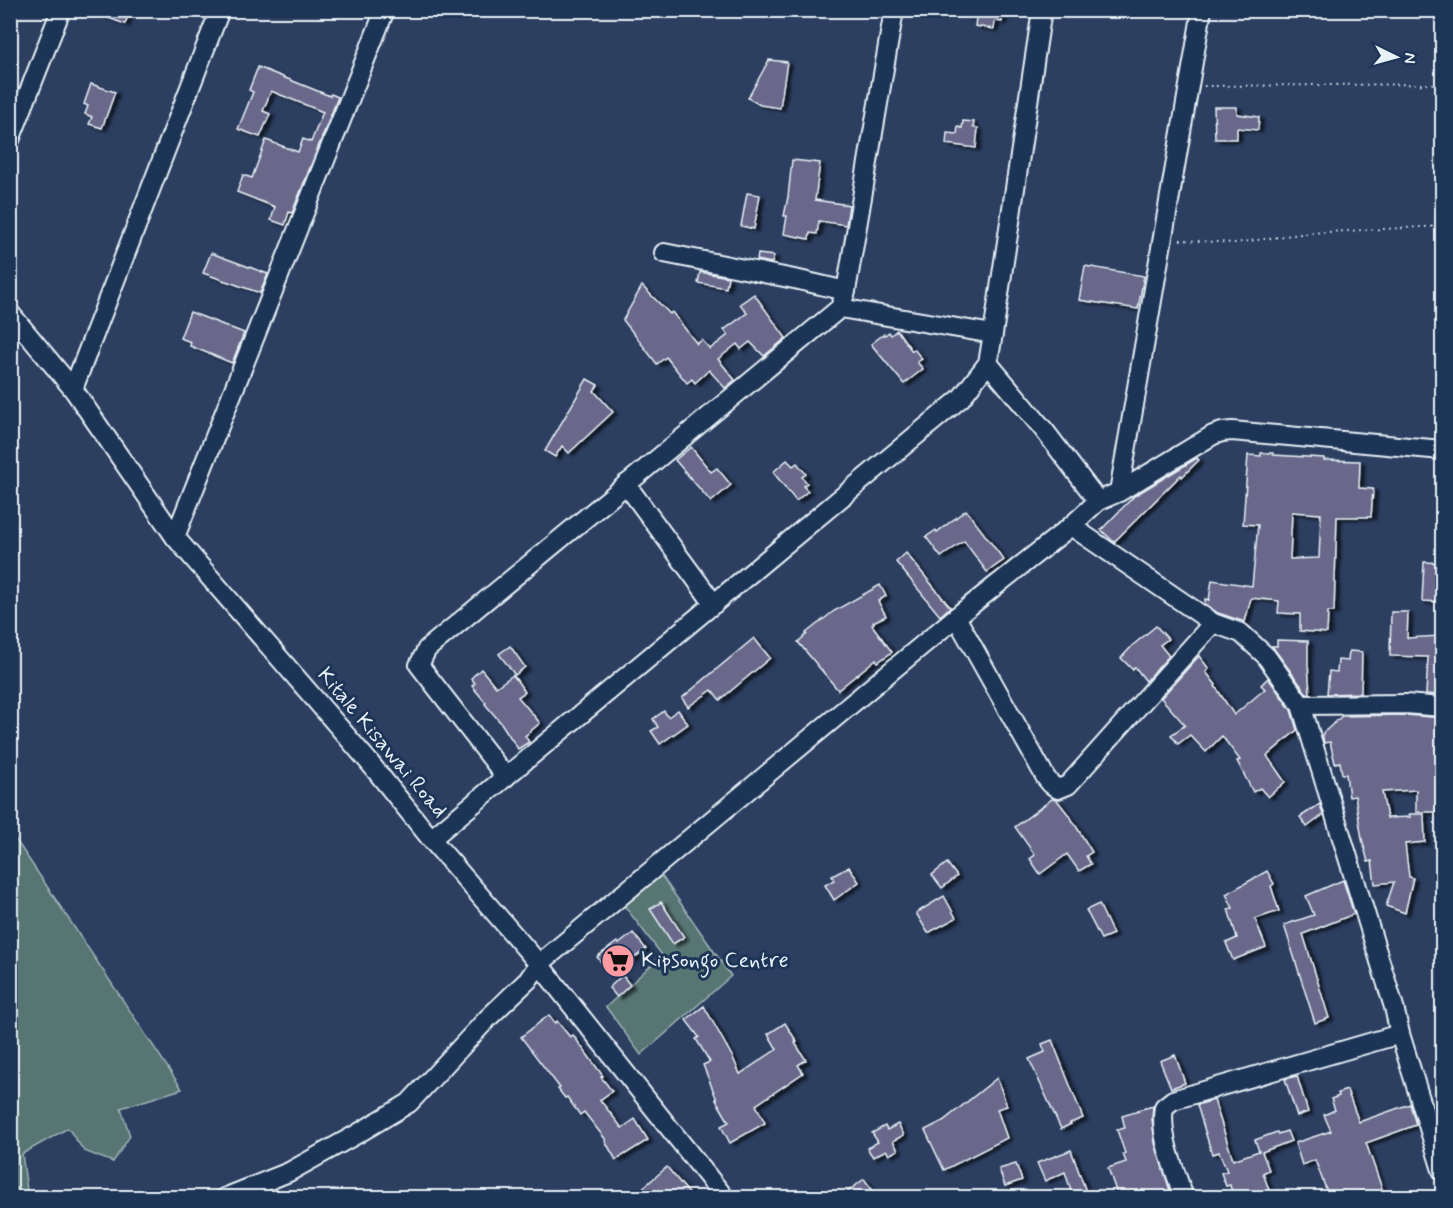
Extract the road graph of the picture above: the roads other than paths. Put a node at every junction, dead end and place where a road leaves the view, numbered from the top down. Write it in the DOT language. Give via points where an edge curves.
graph roads {
  1 [pos="61,10"];
  2 [pos="220,10"];
  3 [pos="385,10"];
  4 [pos="894,10"];
  5 [pos="1042,10"];
  6 [pos="1202,10"];
  7 [pos="10,140"];
  8 [pos="664,253"];
  9 [pos="843,299"];
  10 [pos="10,313"];
  11 [pos="993,334"];
  12 [pos="988,363"];
  13 [pos="72,389"];
  14 [pos="1443,450"];
  15 [pos="626,484"];
  16 [pos="1119,492"];
  17 [pos="1098,501"];
  18 [pos="1071,526"];
  19 [pos="175,537"];
  20 [pos="714,603"];
  21 [pos="956,618"];
  22 [pos="1213,623"];
  23 [pos="1301,705"];
  24 [pos="1443,706"];
  25 [pos="506,777"];
  26 [pos="431,839"];
  27 [pos="539,964"];
  28 [pos="1401,1034"];
  29 [pos="1443,1170"];
  30 [pos="224,1197"];
  31 [pos="725,1197"];
  32 [pos="1184,1197"];
  1 -- 7 [label="street"];
  2 -- 13 [label="street"];
  3 -- 19 [label="street"];
  4 -- 9 [label="street"];
  5 -- 11 [label="street"];
  6 -- 16 [label="street"];
  8 -- 9 [label="street" via="799,279"];
  9 -- 11 [label="street"];
  9 -- 15 [label="street"];
  10 -- 13 [label="street, Kitale Kisawai Road"];
  11 -- 12 [label="street"];
  12 -- 17 [label="street"];
  12 -- 20 [label="street" via="961,398"];
  13 -- 19 [label="street, Kitale Kisawai Road"];
  14 -- 16 [label="street" via="1222,432"];
  15 -- 20 [label="street"];
  15 -- 25 [label="street" via="427,649 419,665"];
  16 -- 17 [label="street"];
  17 -- 18 [label="street"];
  18 -- 21 [label="street"];
  18 -- 22 [label="street"];
  19 -- 26 [label="street, Kitale Kisawai Road"];
  20 -- 25 [label="street"];
  21 -- 22 [label="street" via="1046,777 1058,789 1068,785"];
  21 -- 27 [label="street"];
  22 -- 23 [label="street" via="1241,633 1266,656"];
  23 -- 24 [label="street"];
  23 -- 28 [label="street"];
  25 -- 26 [label="street"];
  26 -- 27 [label="street, Kitale Kisawai Road"];
  27 -- 30 [label="street" via="409,1103 289,1172"];
  27 -- 31 [label="street, Kitale Kisawai Road"];
  28 -- 29 [label="street"];
  28 -- 32 [label="street" via="1173,1100 1164,1107 1163,1133"];
}
